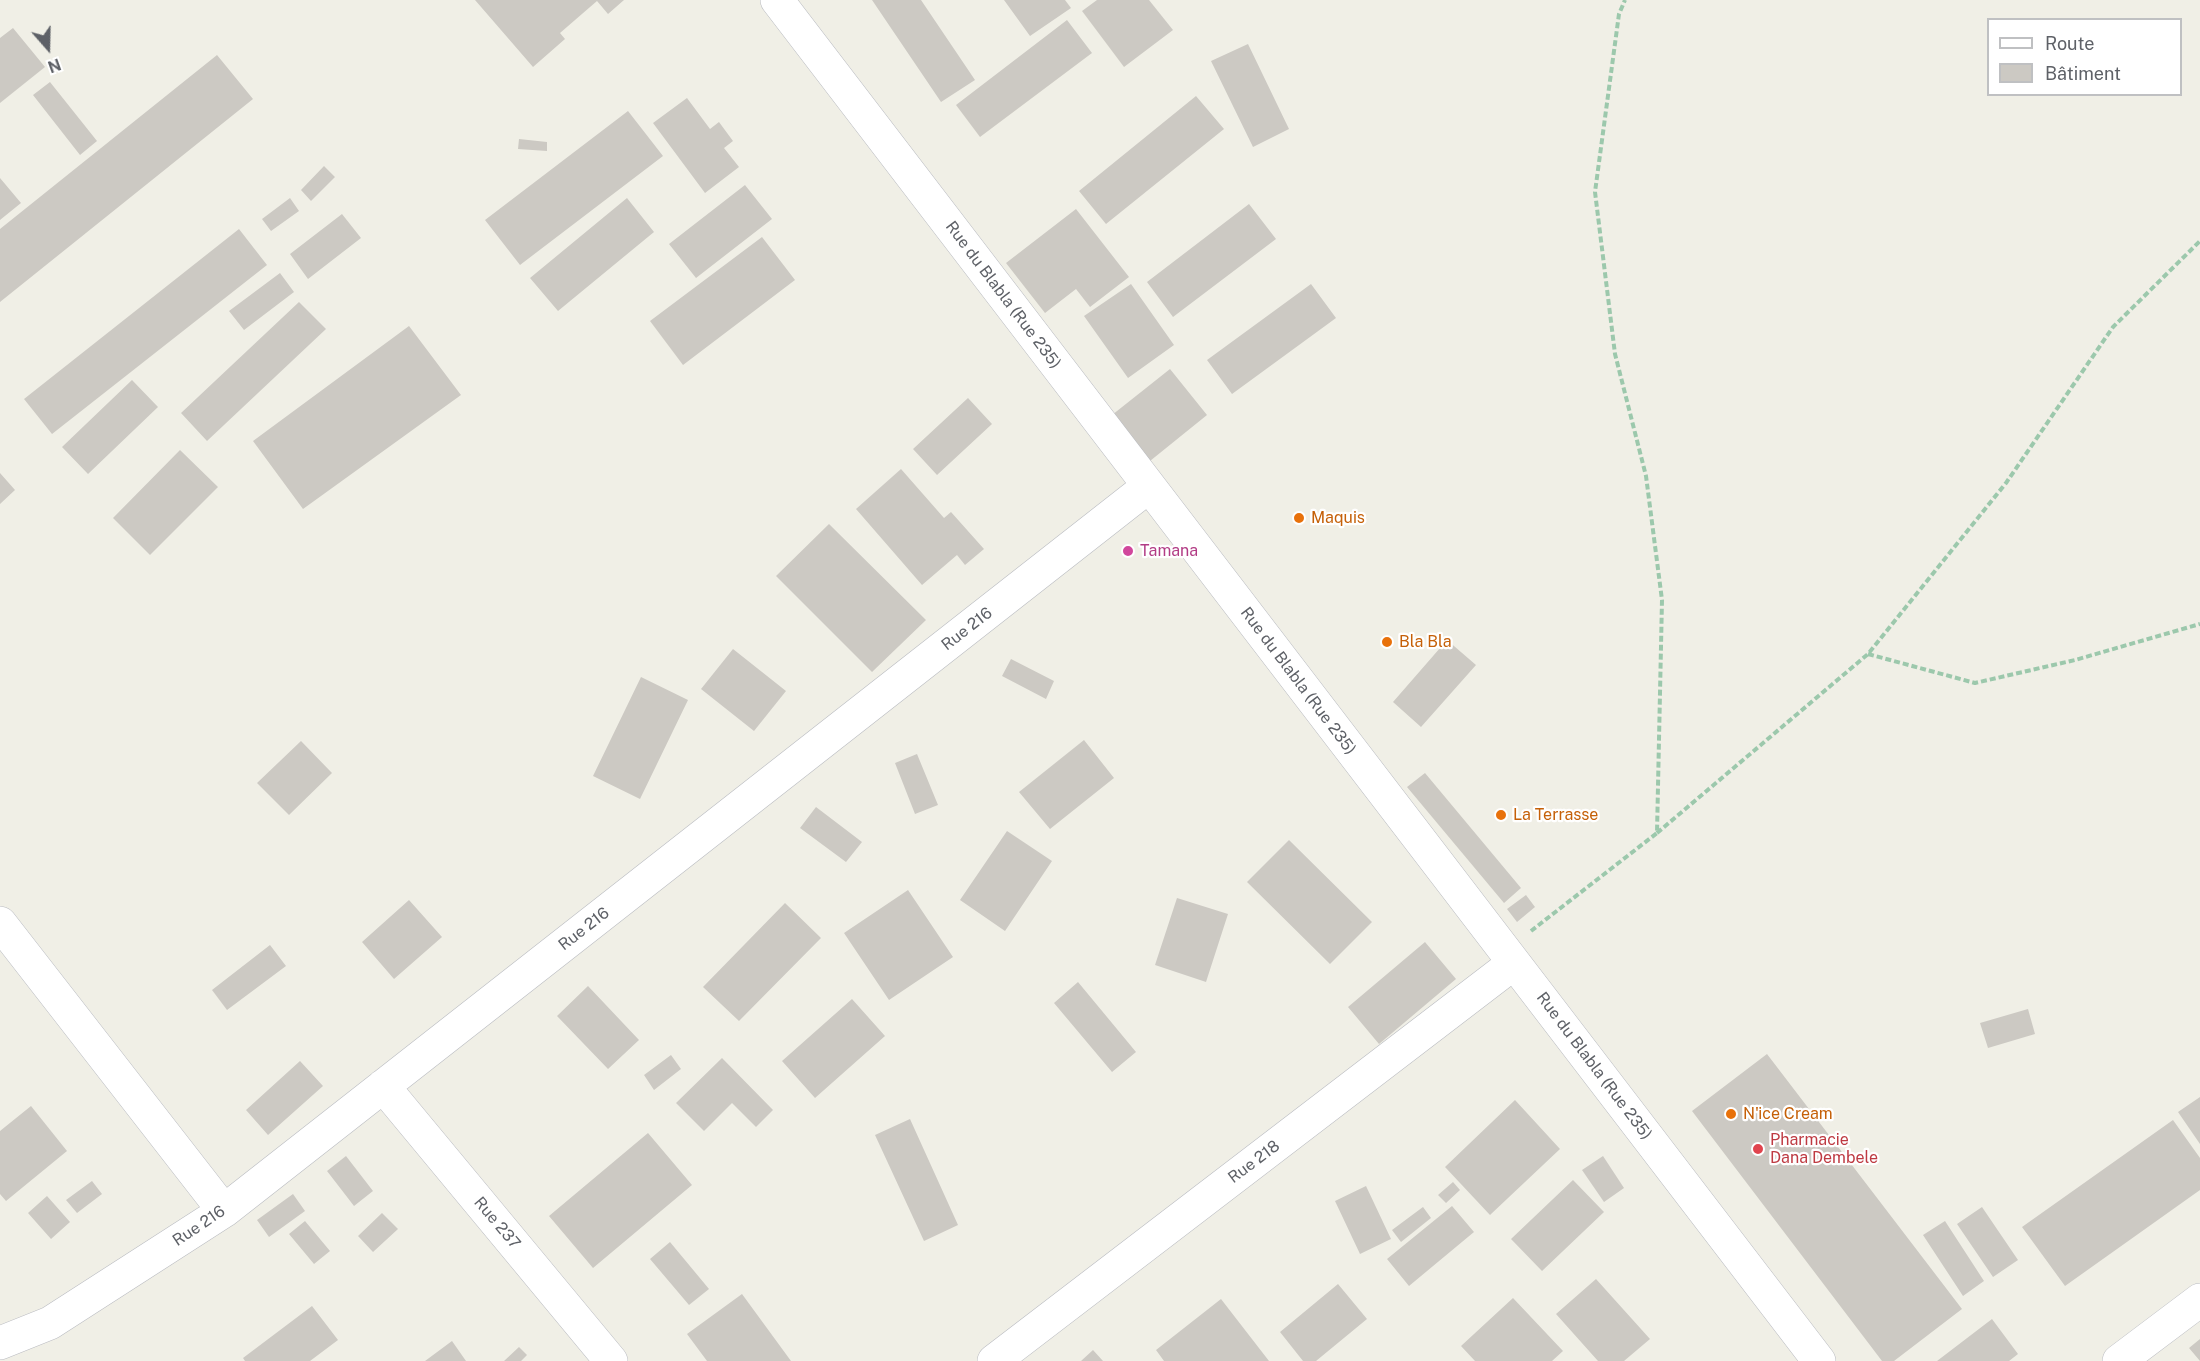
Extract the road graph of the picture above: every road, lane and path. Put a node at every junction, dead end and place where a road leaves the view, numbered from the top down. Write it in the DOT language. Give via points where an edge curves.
graph roads {
  1 [pos="777,0"];
  2 [pos="1625,0"];
  3 [pos="2200,241"];
  4 [pos="1149,486"];
  5 [pos="2200,624"];
  6 [pos="1868,654"];
  7 [pos="1657,833"];
  8 [pos="0,923"];
  9 [pos="1510,957"];
  10 [pos="383,1086"];
  11 [pos="224,1211"];
  12 [pos="2200,1300"];
  13 [pos="0,1343"];
  14 [pos="1806,1356"];
  15 [pos="611,1361"];
  16 [pos="994,1361"];
  17 [pos="2119,1361"];
  1 -- 4 [label="street, Rue du Blabla (Rue 235)"];
  2 -- 7 [label="path" via="1619,14 1595,192 1615,354 1646,476 1662,600"];
  3 -- 6 [label="path" via="2113,327 2006,483"];
  4 -- 9 [label="street, Rue du Blabla (Rue 235)"];
  4 -- 10 [label="street, Rue 216"];
  5 -- 6 [label="path" via="2075,660 1975,683"];
  6 -- 7 [label="path"];
  7 -- 9 [label="path"];
  8 -- 11 [label="street"];
  9 -- 14 [label="street, Rue du Blabla (Rue 235)"];
  9 -- 16 [label="street, Rue 218"];
  10 -- 11 [label="street, Rue 216"];
  10 -- 15 [label="street, Rue 237"];
  11 -- 13 [label="street, Rue 216" via="50,1323"];
  12 -- 17 [label="street"];
}
